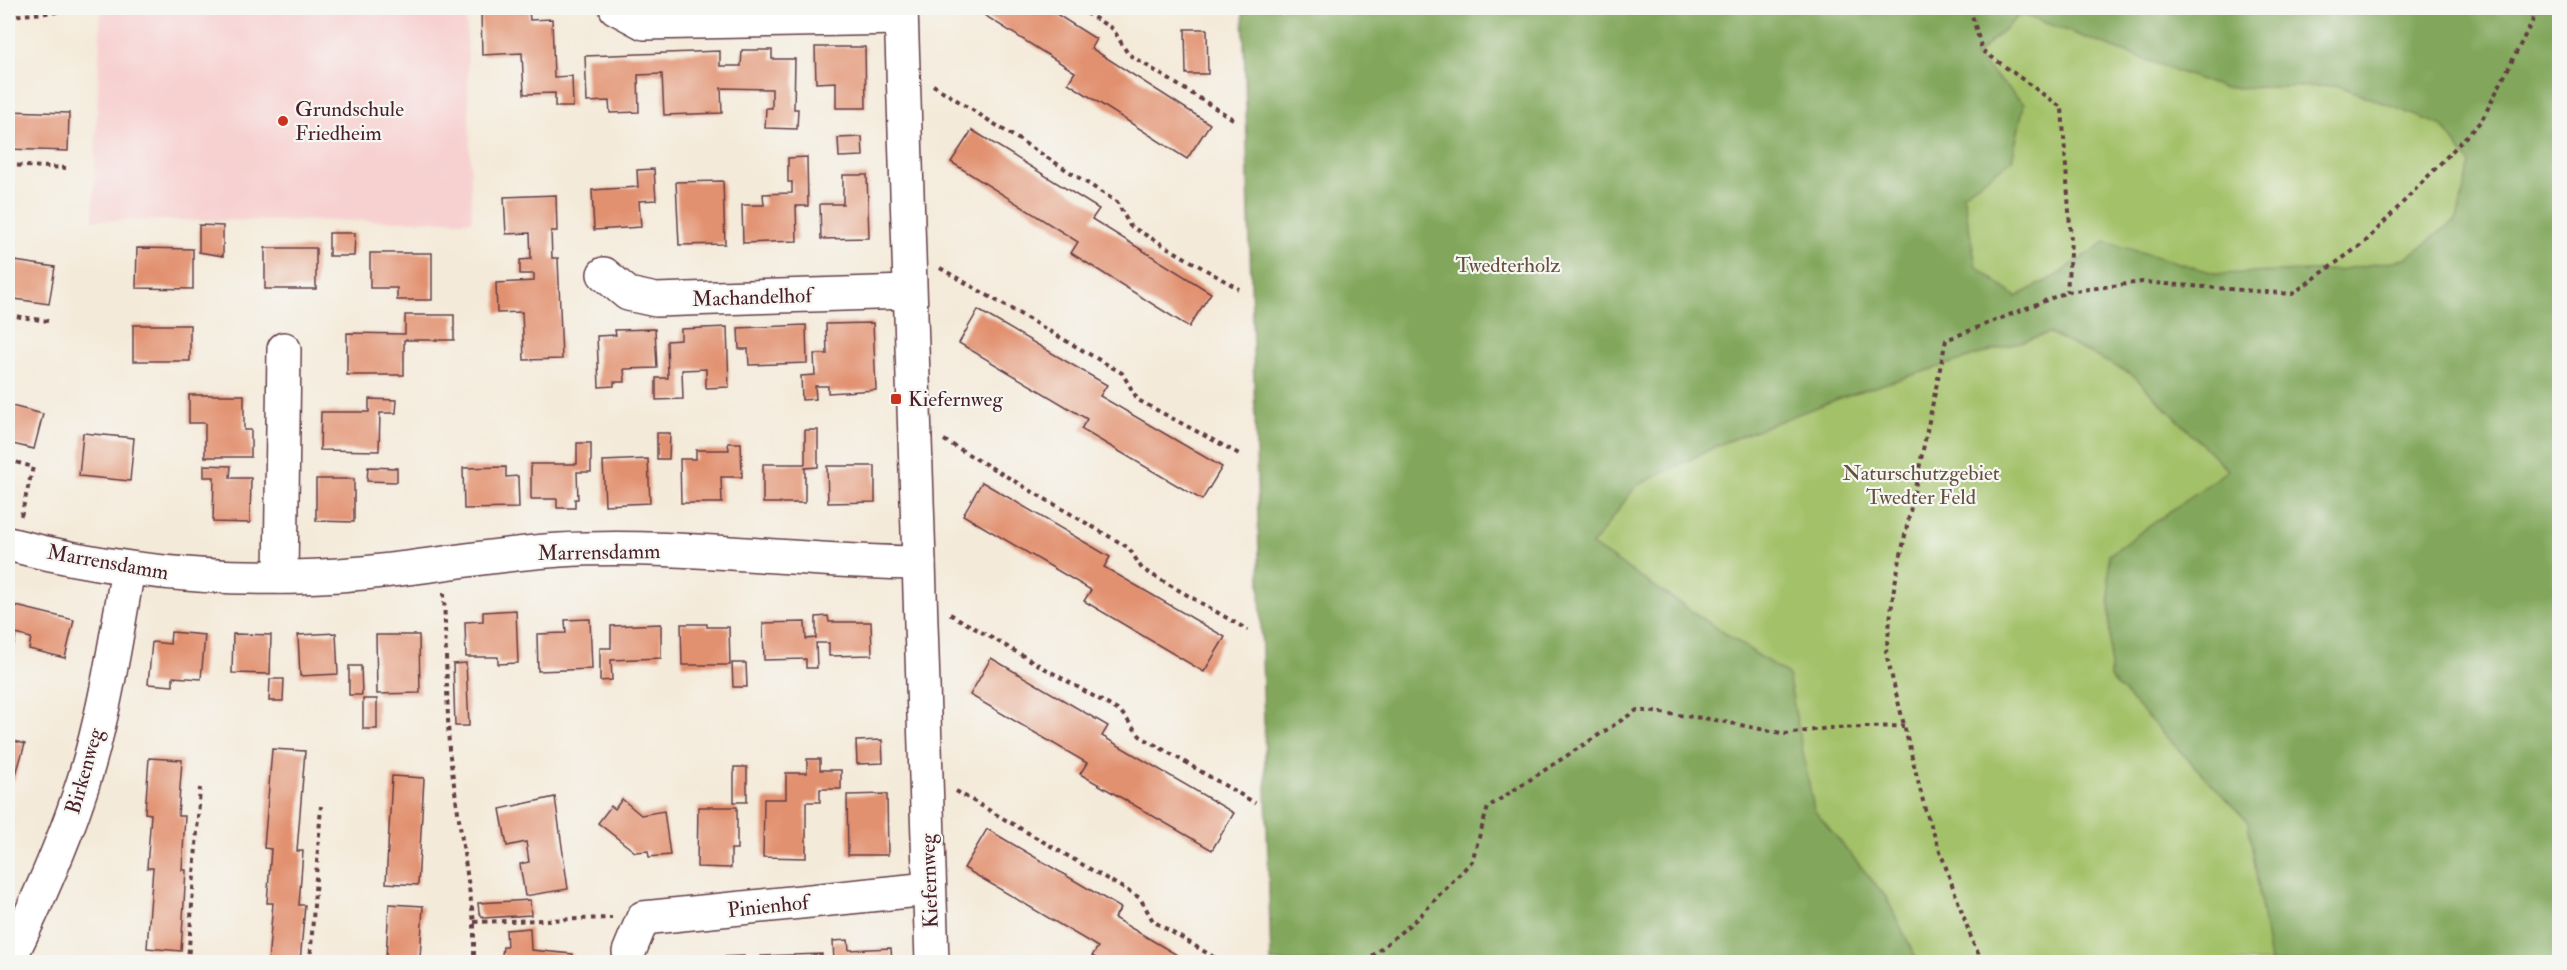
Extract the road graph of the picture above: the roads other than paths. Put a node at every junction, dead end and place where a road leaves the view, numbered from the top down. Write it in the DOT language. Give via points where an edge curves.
graph roads {
  1 [pos="616,8"];
  2 [pos="901,13"];
  3 [pos="604,274"];
  4 [pos="908,277"];
  5 [pos="284,350"];
  6 [pos="11,544"];
  7 [pos="919,563"];
  8 [pos="128,569"];
  9 [pos="281,577"];
  10 [pos="929,889"];
  11 [pos="629,952"];
  12 [pos="8,963"];
  13 [pos="932,963"];
  1 -- 2 [label="street" via="644,23"];
  2 -- 4 [label="street, Kiefernweg"];
  3 -- 4 [label="street, Machandelhof" via="628,294 656,300"];
  4 -- 7 [label="street, Kiefernweg"];
  5 -- 9 [label="street"];
  6 -- 8 [label="street, Marrensdamm"];
  7 -- 9 [label="street, Marrensdamm" via="666,550 560,550 363,573"];
  7 -- 10 [label="street, Kiefernweg"];
  8 -- 9 [label="street, Marrensdamm" via="206,577"];
  8 -- 12 [label="street, Birkenweg" via="107,686 79,797 40,896"];
  10 -- 11 [label="street, Pinienhof" via="643,918"];
  10 -- 13 [label="street, Kiefernweg"];
}
